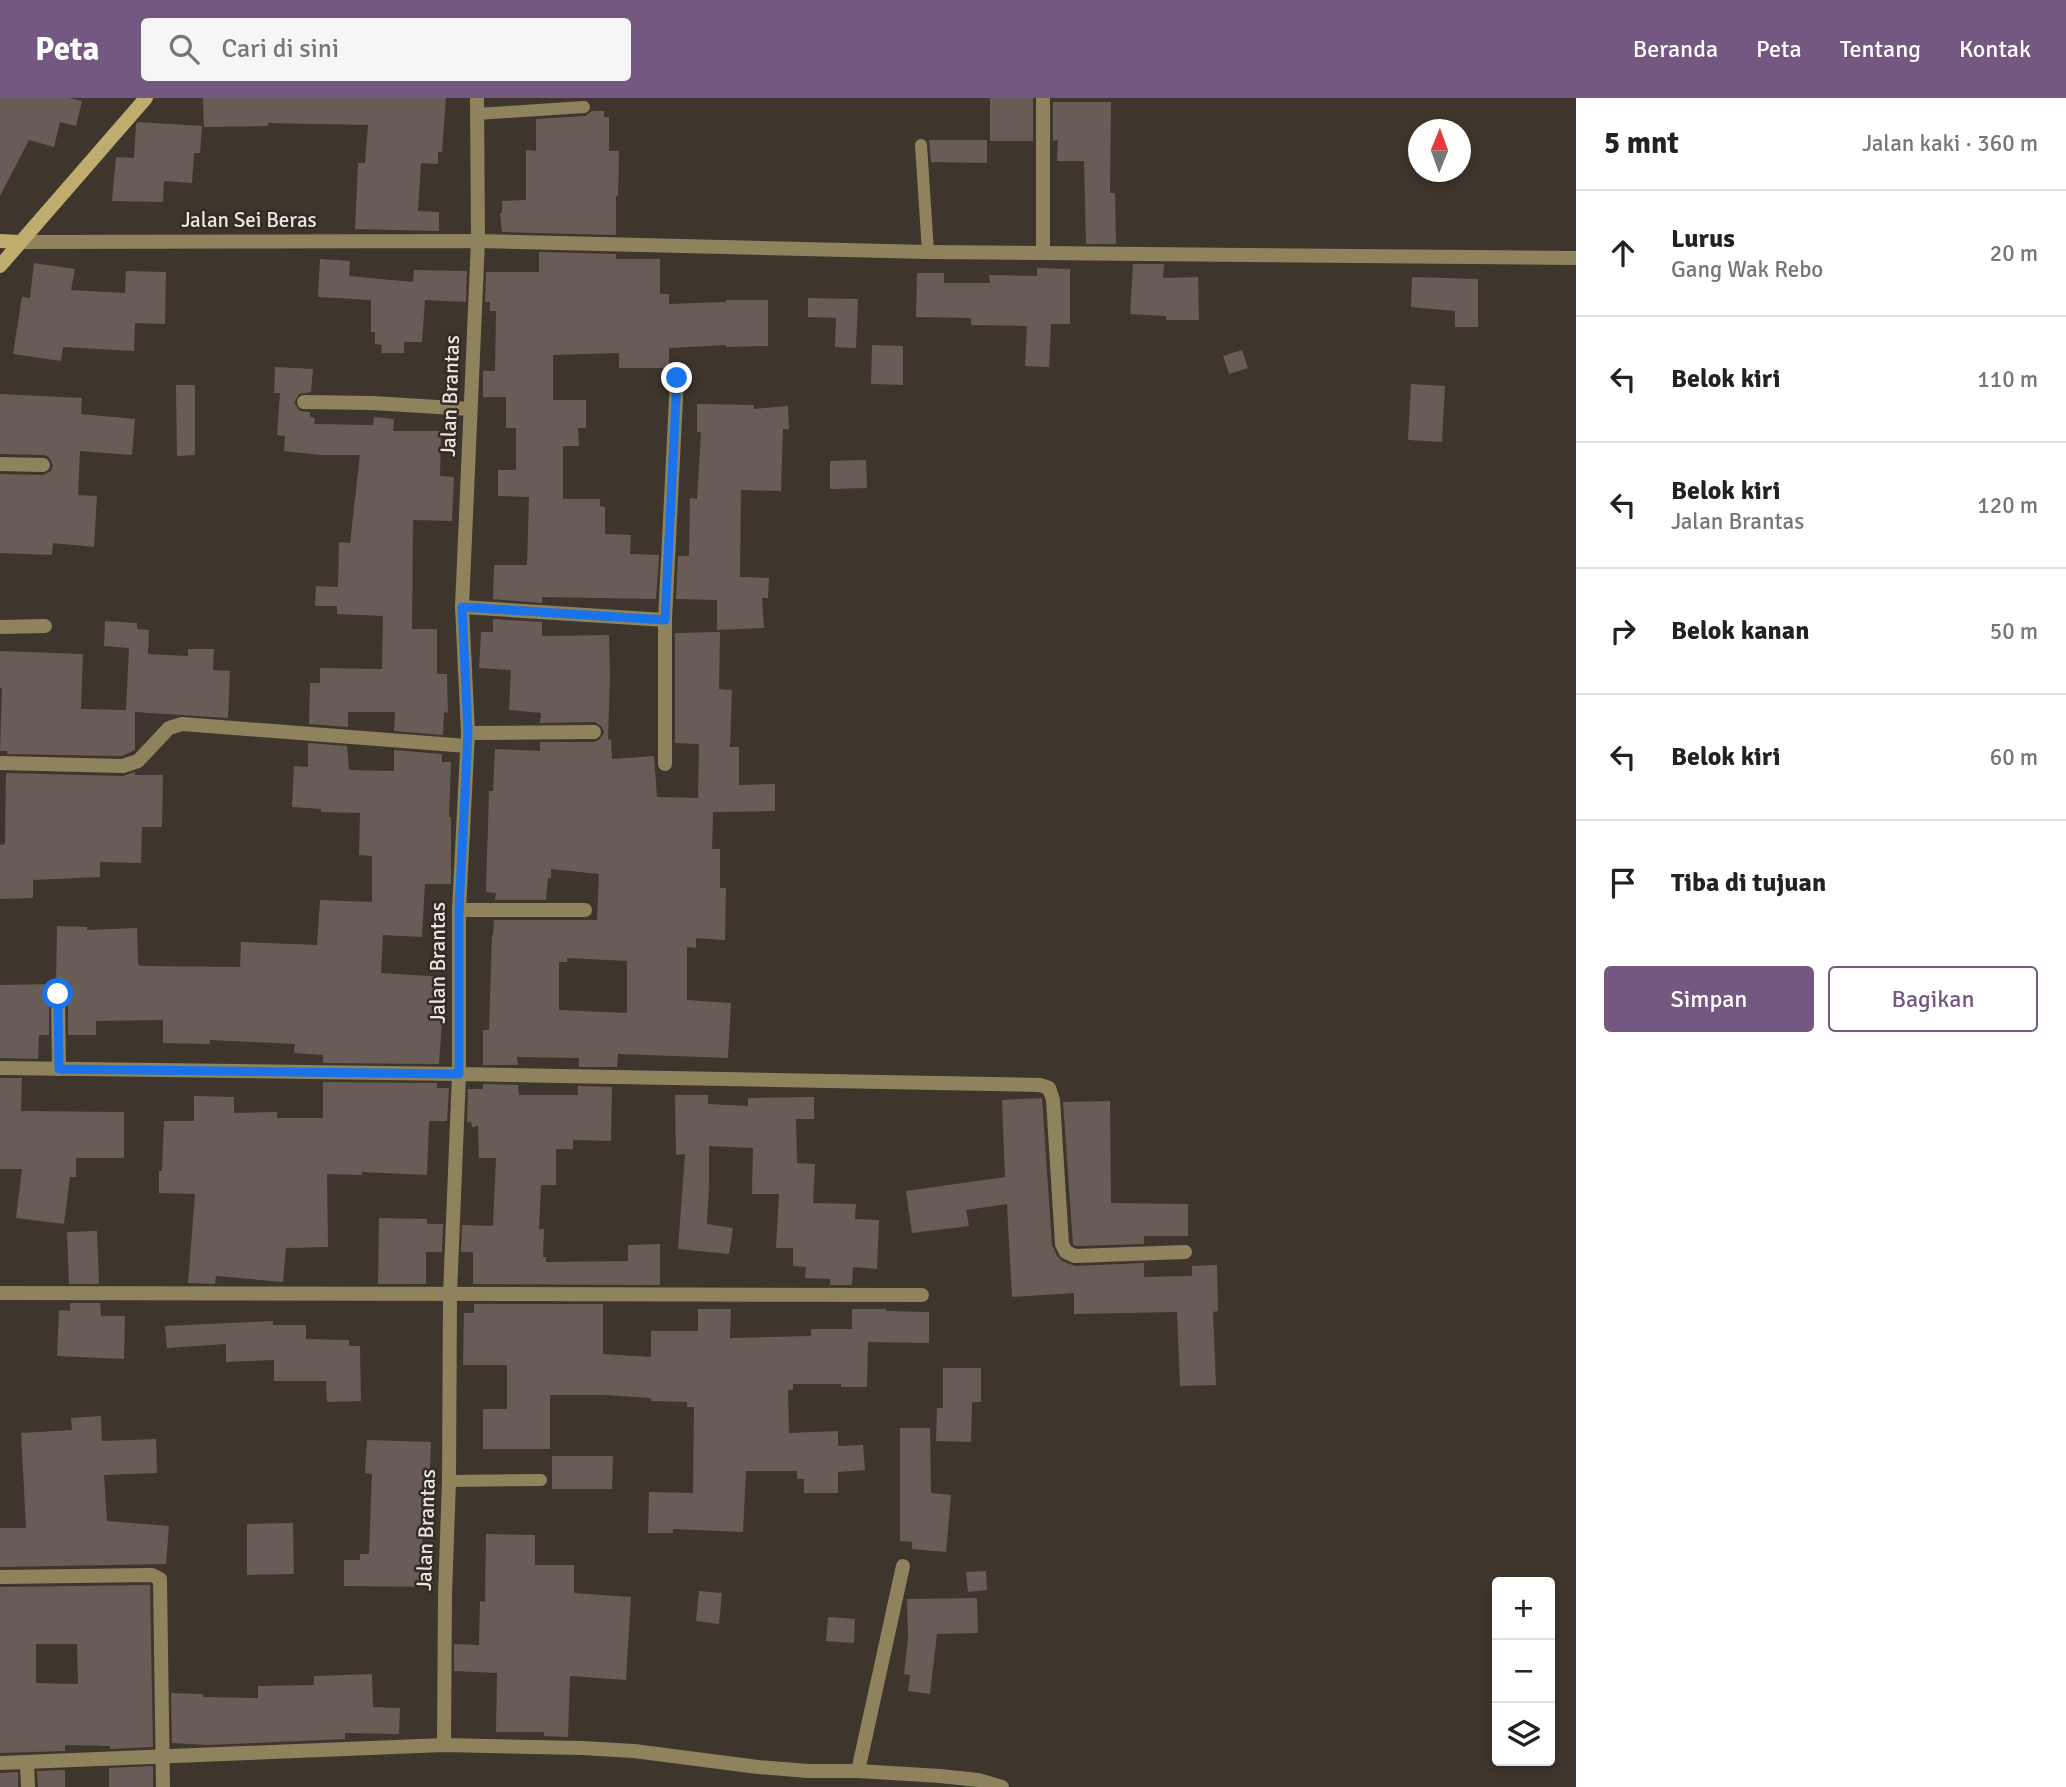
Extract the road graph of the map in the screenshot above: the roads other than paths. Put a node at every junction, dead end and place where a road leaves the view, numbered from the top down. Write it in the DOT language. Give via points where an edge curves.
graph roads {
  1 [pos="146,98"];
  2 [pos="477,98"];
  3 [pos="1043,98"];
  4 [pos="584,107"];
  5 [pos="477,114"];
  6 [pos="921,145"];
  7 [pos="0,241"];
  8 [pos="478,241"];
  9 [pos="20,242"];
  10 [pos="928,252"];
  11 [pos="1043,252"];
  12 [pos="1576,258"];
  13 [pos="0,266"];
  14 [pos="677,378"];
  15 [pos="304,402"];
  16 [pos="470,409"];
  17 [pos="0,464"];
  18 [pos="43,465"];
  19 [pos="462,607"];
  20 [pos="665,620"];
  21 [pos="45,626"];
  22 [pos="0,627"];
  23 [pos="594,732"];
  24 [pos="468,740"];
  25 [pos="0,763"];
  26 [pos="665,764"];
  27 [pos="459,910"];
  28 [pos="585,910"];
  29 [pos="58,994"];
  30 [pos="0,1068"];
  31 [pos="59,1069"];
  32 [pos="459,1074"];
  33 [pos="1185,1252"];
  34 [pos="0,1293"];
  35 [pos="450,1294"];
  36 [pos="922,1295"];
  37 [pos="449,1480"];
  38 [pos="541,1480"];
  39 [pos="903,1566"];
  40 [pos="0,1577"];
  41 [pos="444,1745"];
  42 [pos="162,1758"];
  43 [pos="0,1763"];
  44 [pos="27,1763"];
  45 [pos="858,1771"];
  46 [pos="28,1787"];
  47 [pos="163,1787"];
  48 [pos="1002,1787"];
  1 -- 9 [label="street"];
  2 -- 5 [label="street, Jalan Brantas"];
  3 -- 11 [label="street"];
  4 -- 5 [label="lane"];
  5 -- 8 [label="street, Jalan Brantas"];
  6 -- 10 [label="lane"];
  7 -- 9 [label="street"];
  8 -- 9 [label="street, Jalan Sei Beras"];
  8 -- 10 [label="street, Jalan Sei Beras"];
  8 -- 16 [label="street, Jalan Brantas"];
  9 -- 13 [label="street"];
  10 -- 11 [label="street, Jalan Sei Beras"];
  11 -- 12 [label="street, Jalan Sei Beras"];
  14 -- 20 [label="street"];
  15 -- 16 [label="street"];
  16 -- 19 [label="street, Jalan Brantas"];
  17 -- 18 [label="street"];
  19 -- 20 [label="street"];
  19 -- 24 [label="street, Jalan Brantas"];
  20 -- 26 [label="street"];
  21 -- 22 [label="street"];
  23 -- 24 [label="street"];
  24 -- 25 [label="street" via="182,724 169,728 138,761 123,766"];
  24 -- 27 [label="street, Jalan Brantas"];
  27 -- 28 [label="street"];
  27 -- 32 [label="street, Jalan Brantas"];
  29 -- 31 [label="street"];
  30 -- 31 [label="street"];
  31 -- 32 [label="street"];
  32 -- 33 [label="street" via="1040,1085 1049,1088 1053,1100 1066,1252 1075,1256"];
  32 -- 35 [label="street, Jalan Brantas"];
  34 -- 35 [label="street"];
  35 -- 36 [label="street"];
  35 -- 37 [label="street, Jalan Brantas"];
  37 -- 38 [label="lane"];
  37 -- 41 [label="street, Jalan Brantas"];
  39 -- 45 [label="street"];
  40 -- 42 [label="street" via="152,1575 160,1579"];
  41 -- 42 [label="street"];
  41 -- 45 [label="street" via="634,1751 758,1767"];
  42 -- 44 [label="street"];
  42 -- 47 [label="street"];
  43 -- 44 [label="street"];
  44 -- 46 [label="street"];
  45 -- 48 [label="street" via="978,1780"];
}
